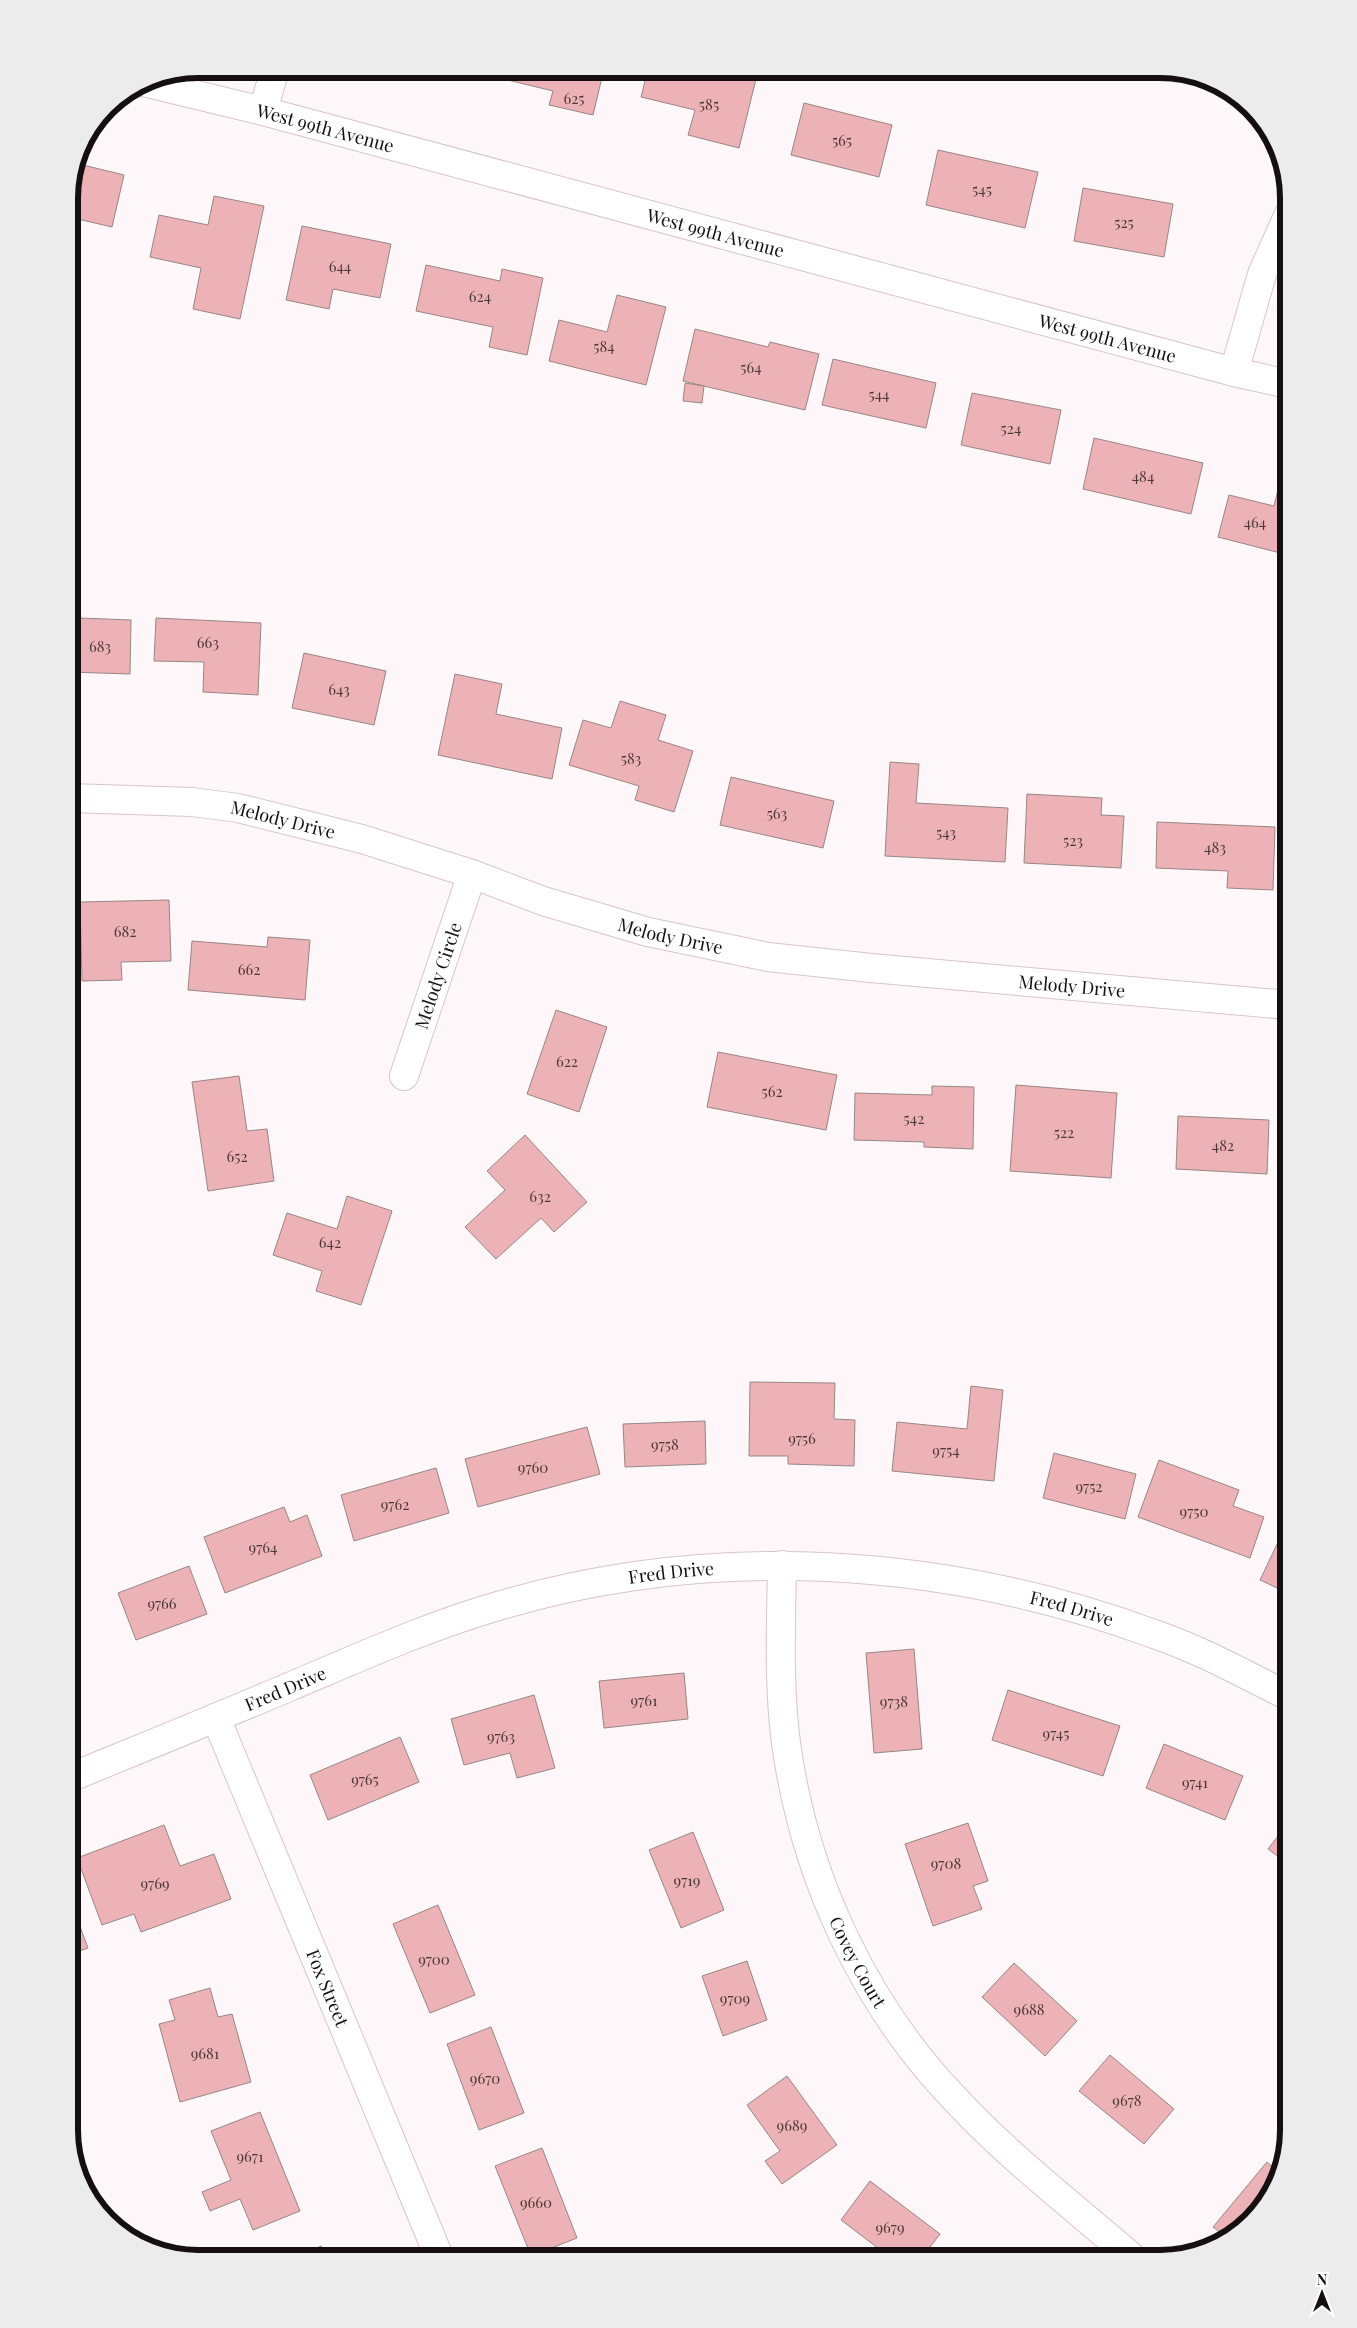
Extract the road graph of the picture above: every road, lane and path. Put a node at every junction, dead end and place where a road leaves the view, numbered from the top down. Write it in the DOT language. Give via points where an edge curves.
graph roads {
  1 [pos="272,78"];
  2 [pos="157,85"];
  3 [pos="263,112"];
  4 [pos="1280,234"];
  5 [pos="1234,372"];
  6 [pos="1280,382"];
  7 [pos="78,798"];
  8 [pos="472,874"];
  9 [pos="1280,1004"];
  10 [pos="404,1076"];
  11 [pos="782,1565"];
  12 [pos="1280,1692"];
  13 [pos="216,1718"];
  14 [pos="78,1774"];
  15 [pos="436,2250"];
  16 [pos="1124,2250"];
  1 -- 3 [label="street"];
  2 -- 3 [label="street, West 99th Avenue"];
  3 -- 5 [label="street, West 99th Avenue"];
  4 -- 5 [label="street" via="1262,274"];
  5 -- 6 [label="street, West 99th Avenue"];
  7 -- 8 [label="street, Melody Drive" via="192,802 238,808 362,839"];
  8 -- 9 [label="street, Melody Drive" via="543,902 648,932 768,957"];
  8 -- 10 [label="street, Melody Circle"];
  11 -- 12 [label="street, Fred Drive" via="903,1572 977,1584 1086,1610 1156,1634"];
  11 -- 13 [label="street, Fred Drive" via="656,1572 581,1584 500,1605 429,1628"];
  11 -- 16 [label="street, Covey Court" via="780,1665 786,1748 810,1848 827,1898 864,1977 912,2050 955,2100"];
  13 -- 14 [label="street, Fred Drive"];
  13 -- 15 [label="street, Fox Street"];
}
